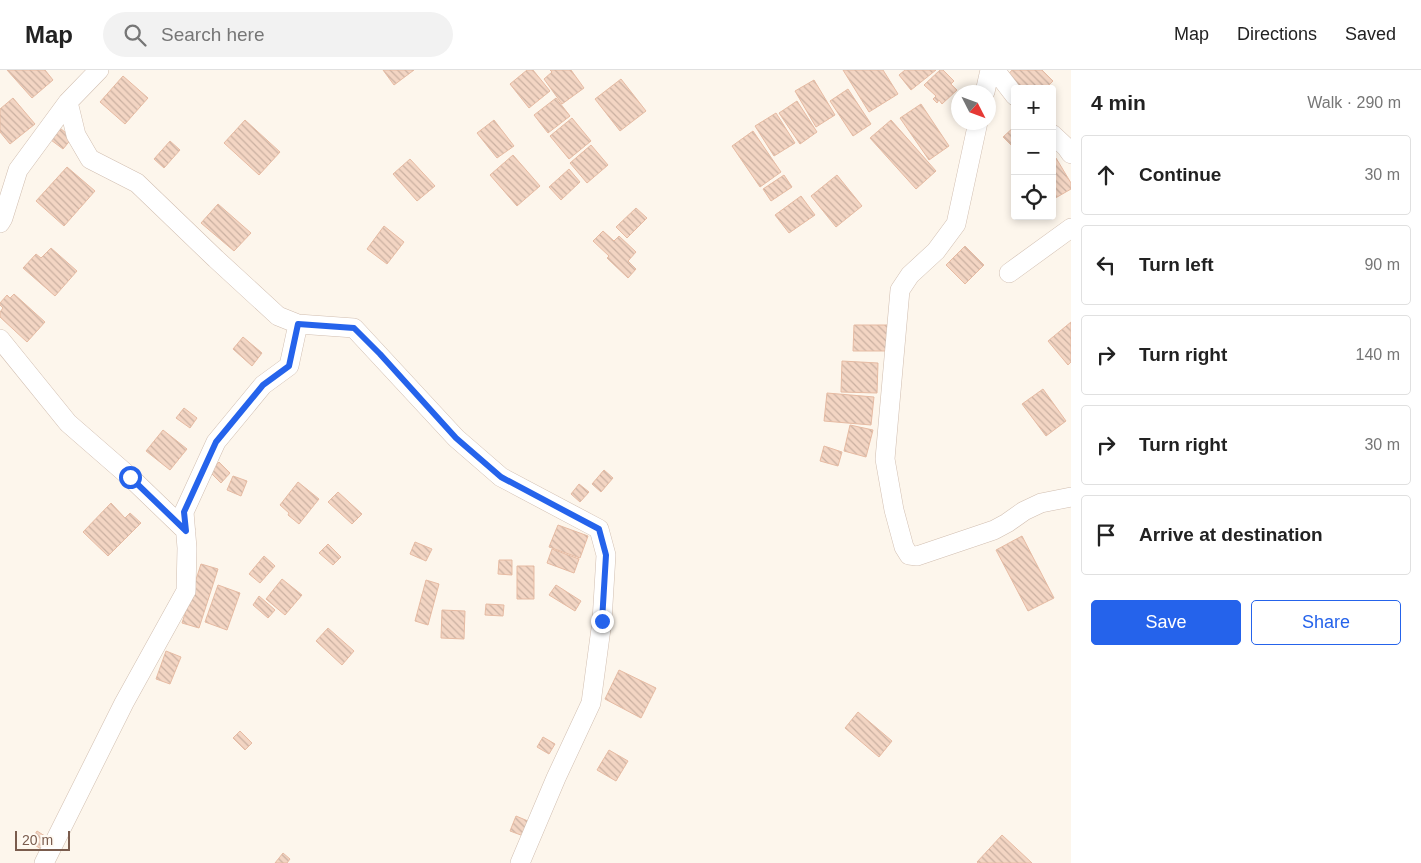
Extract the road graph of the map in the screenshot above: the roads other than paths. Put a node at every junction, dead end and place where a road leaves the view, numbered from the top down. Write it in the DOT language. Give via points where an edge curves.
graph roads {
  1 [pos="990,70"];
  2 [pos="995,70"];
  3 [pos="97,71"];
  4 [pos="986,85"];
  5 [pos="1011,91"];
  6 [pos="68,102"];
  7 [pos="976,130"];
  8 [pos="1056,138"];
  9 [pos="1071,154"];
  10 [pos="0,223"];
  11 [pos="1071,228"];
  12 [pos="1009,273"];
  13 [pos="298,324"];
  14 [pos="0,339"];
  15 [pos="1071,497"];
  16 [pos="186,531"];
  17 [pos="44,863"];
  18 [pos="520,863"];
  1 -- 4 [label="street"];
  2 -- 5 [label="street"];
  3 -- 6 [label="street"];
  6 -- 10 [label="street" via="18,170"];
  6 -- 13 [label="street" via="76,135 90,160 137,183 278,316"];
  7 -- 15 [label="street" via="956,224 900,290 885,458 894,510 904,547 909,555 917,556 994,530 1041,503"];
  8 -- 9 [label="street"];
  11 -- 12 [label="street"];
  13 -- 16 [label="street" via="289,366 263,385 216,442 184,512"];
  13 -- 18 [label="street" via="354,328 456,438 501,477 599,529 606,555 602,621 591,703"];
  14 -- 16 [label="street" via="68,423"];
  16 -- 17 [label="street" via="186,591 124,703"];
}
